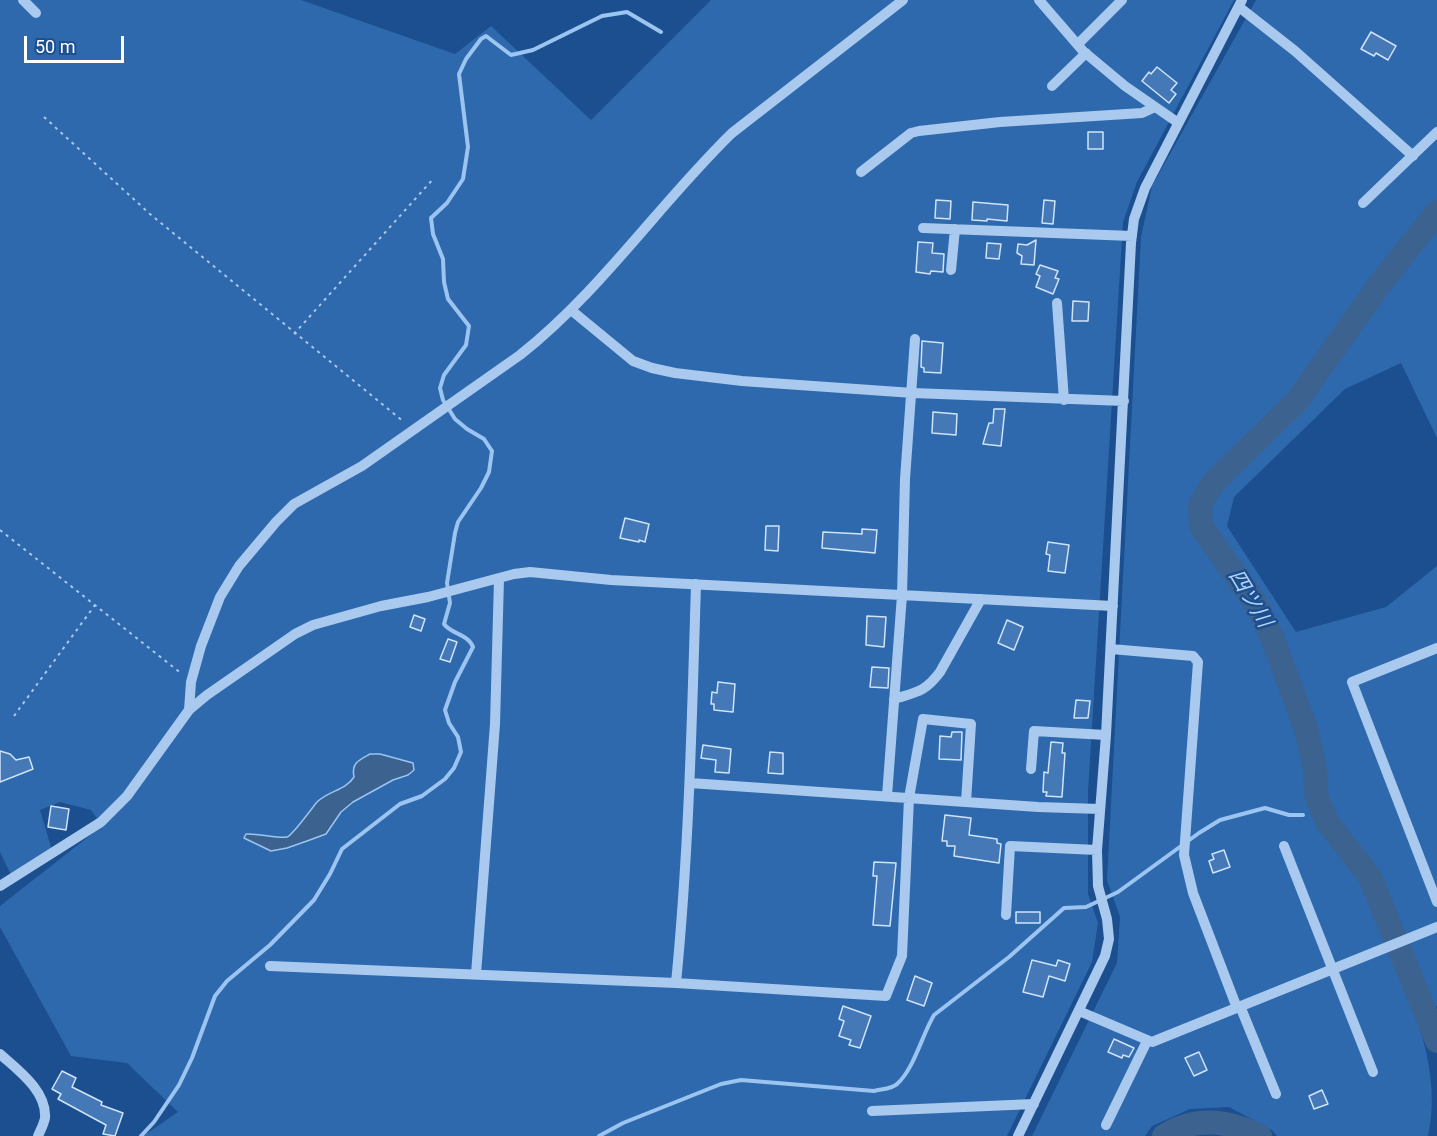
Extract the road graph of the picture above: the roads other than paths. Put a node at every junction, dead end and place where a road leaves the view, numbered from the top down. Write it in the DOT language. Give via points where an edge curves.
graph roads {
  1 [pos="23,0"];
  2 [pos="903,0"];
  3 [pos="1039,0"];
  4 [pos="1122,0"];
  5 [pos="1240,4"];
  6 [pos="36,13"];
  7 [pos="1077,44"];
  8 [pos="1086,53"];
  9 [pos="1052,86"];
  10 [pos="1155,107"];
  11 [pos="1177,122"];
  12 [pos="1437,132"];
  13 [pos="1413,156"];
  14 [pos="861,172"];
  15 [pos="1363,203"];
  16 [pos="923,228"];
  17 [pos="955,229"];
  18 [pos="1132,236"];
  19 [pos="951,270"];
  20 [pos="1057,303"];
  21 [pos="571,310"];
  22 [pos="915,339"];
  23 [pos="913,393"];
  24 [pos="1064,400"];
  25 [pos="1124,401"];
  26 [pos="499,579"];
  27 [pos="696,584"];
  28 [pos="902,595"];
  29 [pos="981,599"];
  30 [pos="1113,606"];
  31 [pos="1437,648"];
  32 [pos="1111,650"];
  33 [pos="894,699"];
  34 [pos="189,710"];
  35 [pos="1106,735"];
  36 [pos="1030,770"];
  37 [pos="690,783"];
  38 [pos="887,796"];
  39 [pos="909,798"];
  40 [pos="966,802"];
  41 [pos="1100,809"];
  42 [pos="1284,846"];
  43 [pos="1097,850"];
  44 [pos="0,886"];
  45 [pos="1437,902"];
  46 [pos="1006,915"];
  47 [pos="1437,927"];
  48 [pos="270,966"];
  49 [pos="1332,970"];
  50 [pos="476,974"];
  51 [pos="676,983"];
  52 [pos="1238,1007"];
  53 [pos="1079,1011"];
  54 [pos="1147,1041"];
  55 [pos="0,1054"];
  56 [pos="1373,1072"];
  57 [pos="1276,1094"];
  58 [pos="1034,1104"];
  59 [pos="872,1112"];
  60 [pos="1106,1125"];
  61 [pos="38,1136"];
  62 [pos="1018,1136"];
  1 -- 6 [label="street"];
  2 -- 21 [label="street" via="762,108 707,157"];
  3 -- 7 [label="street"];
  4 -- 7 [label="street"];
  5 -- 11 [label="street"];
  5 -- 13 [label="street"];
  7 -- 8 [label="street"];
  8 -- 9 [label="street"];
  8 -- 10 [label="street"];
  10 -- 11 [label="street"];
  10 -- 14 [label="street" via="1142,113 919,131"];
  11 -- 18 [label="street" via="1145,188"];
  12 -- 13 [label="street"];
  13 -- 15 [label="street"];
  16 -- 17 [label="street"];
  17 -- 18 [label="street"];
  17 -- 19 [label="street"];
  18 -- 25 [label="street"];
  20 -- 24 [label="street"];
  21 -- 23 [label="street" via="633,361 652,369 742,381"];
  21 -- 34 [label="street" via="520,355 362,466 294,504 276,522 239,566 220,597 191,682"];
  22 -- 23 [label="street"];
  23 -- 24 [label="street"];
  23 -- 28 [label="street" via="905,479"];
  24 -- 25 [label="street"];
  25 -- 30 [label="street"];
  26 -- 27 [label="street" via="530,572"];
  26 -- 34 [label="street" via="313,625"];
  26 -- 50 [label="street" via="495,724"];
  27 -- 28 [label="street"];
  27 -- 37 [label="street"];
  28 -- 29 [label="street"];
  28 -- 33 [label="street"];
  29 -- 30 [label="street"];
  29 -- 33 [label="street" via="932,683"];
  30 -- 32 [label="street"];
  31 -- 45 [label="street" via="1352,682"];
  32 -- 35 [label="street"];
  32 -- 52 [label="street" via="1192,656 1198,662 1184,855 1192,893"];
  33 -- 38 [label="street"];
  34 -- 44 [label="street" via="127,796 101,822"];
  35 -- 36 [label="street" via="1034,731"];
  35 -- 41 [label="street"];
  37 -- 38 [label="street"];
  37 -- 51 [label="street"];
  38 -- 39 [label="street"];
  39 -- 40 [label="street"];
  39 -- 40 [label="street" via="923,719 971,724"];
  39 -- 51 [label="street" via="902,956 886,996"];
  40 -- 41 [label="street"];
  41 -- 43 [label="street"];
  42 -- 49 [label="street"];
  43 -- 46 [label="street" via="1010,846"];
  43 -- 53 [label="street" via="1098,886 1108,939 1105,956"];
  47 -- 49 [label="street"];
  48 -- 50 [label="street"];
  49 -- 52 [label="street"];
  49 -- 56 [label="street"];
  50 -- 51 [label="street"];
  52 -- 54 [label="street"];
  52 -- 57 [label="street"];
  53 -- 54 [label="street"];
  53 -- 58 [label="street"];
  54 -- 60 [label="street"];
  55 -- 61 [label="street" via="36,1089 44,1106 45,1120"];
  58 -- 59 [label="street"];
  58 -- 62 [label="street"];
}
